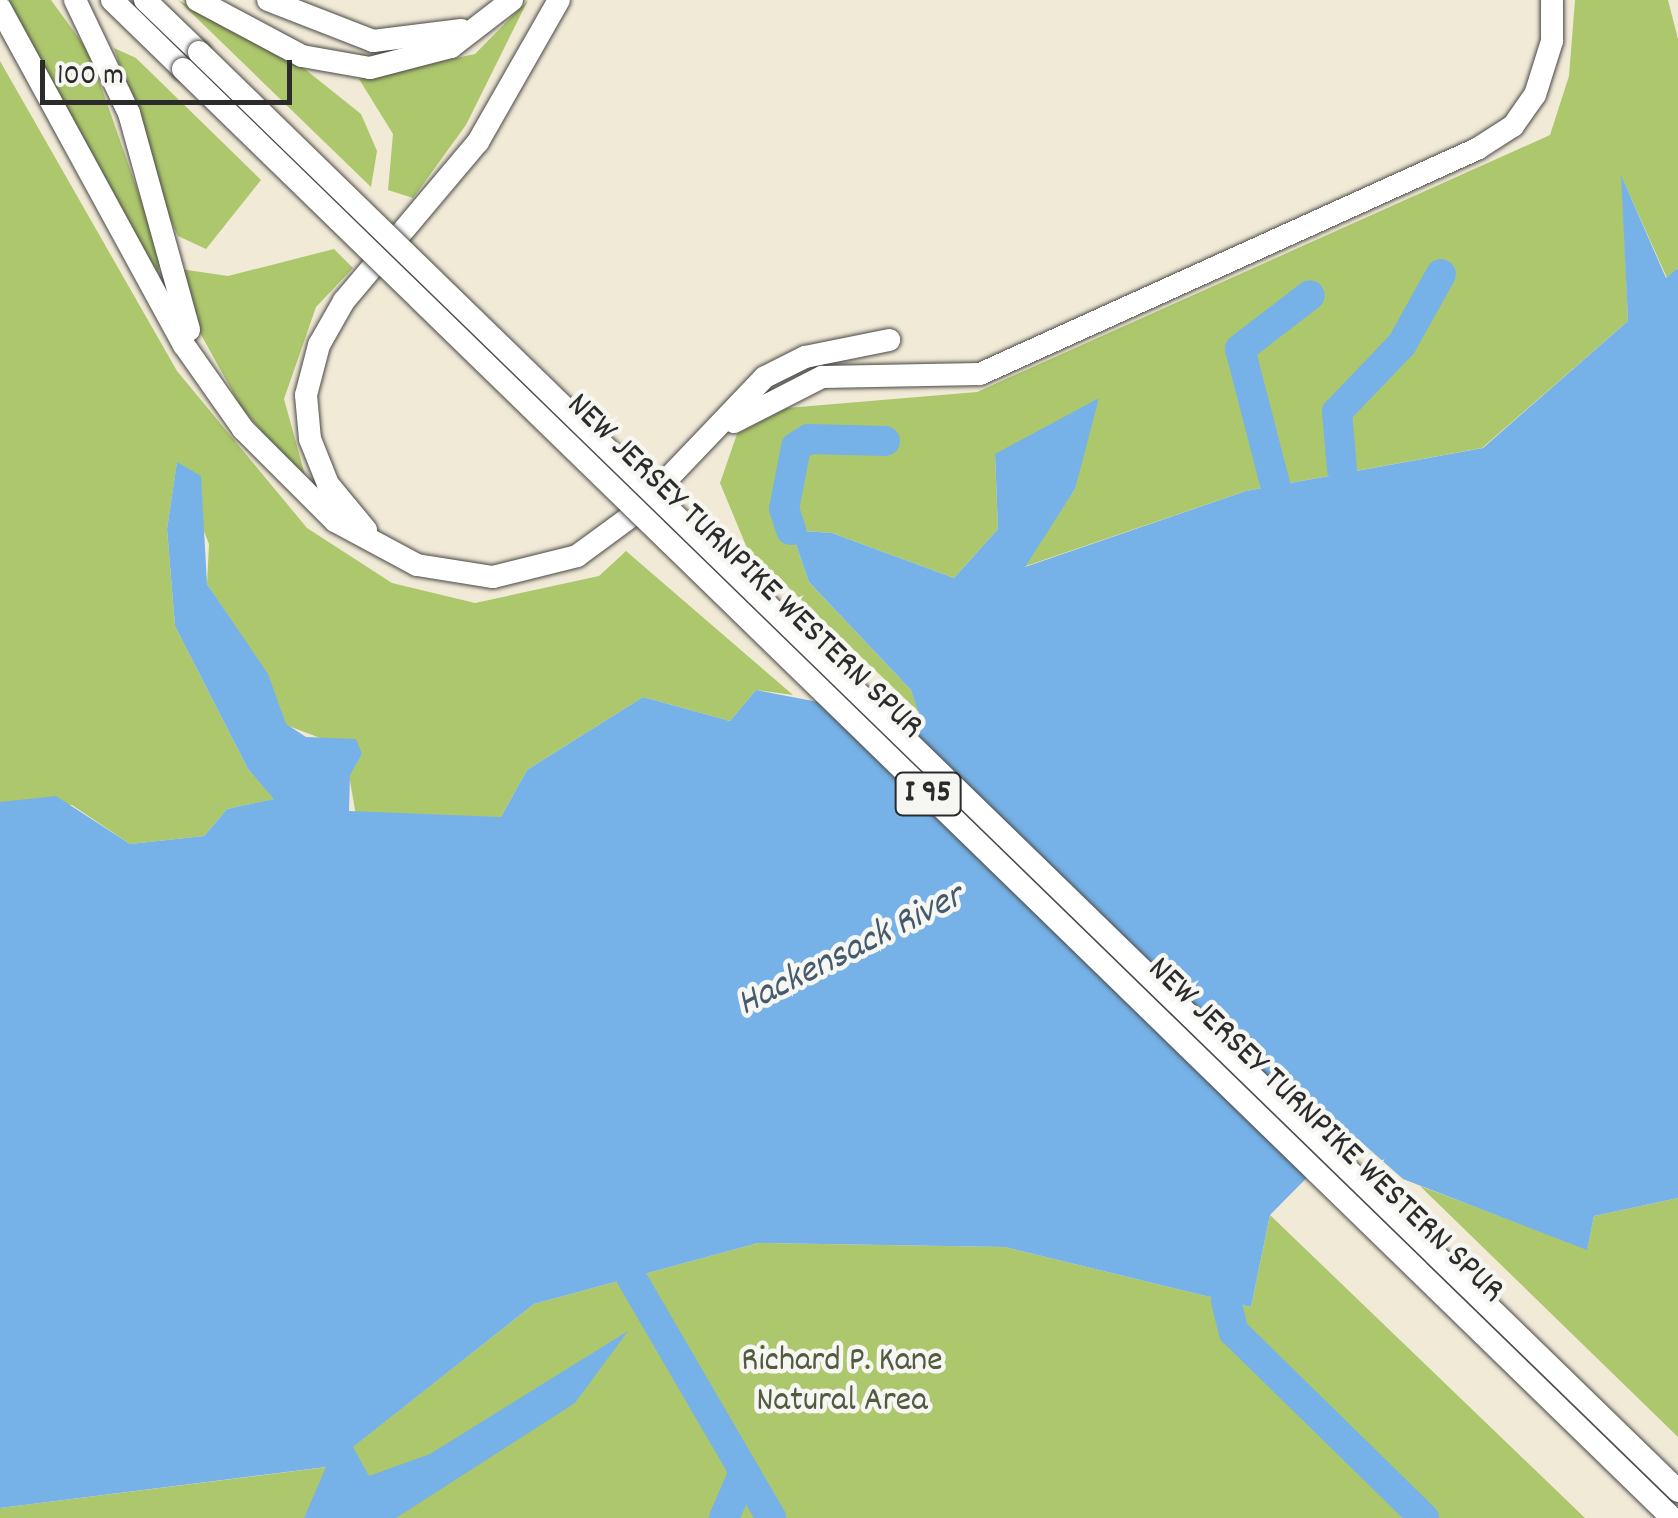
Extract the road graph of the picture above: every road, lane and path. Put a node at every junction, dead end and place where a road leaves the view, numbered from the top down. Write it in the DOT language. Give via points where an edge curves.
graph roads {
  1 [pos="75,0"];
  2 [pos="112,0"];
  3 [pos="145,0"];
  4 [pos="196,0"];
  5 [pos="512,0"];
  6 [pos="559,0"];
  7 [pos="1552,0"];
  8 [pos="273,2"];
  9 [pos="0,8"];
  10 [pos="492,18"];
  11 [pos="191,61"];
  12 [pos="890,340"];
  13 [pos="221,396"];
  14 [pos="682,466"];
  15 [pos="387,549"];
  16 [pos="1678,1491"];
  17 [pos="1672,1518"];
  1 -- 13 [label="highway" via="123,95 183,316"];
  2 -- 11 [label="highway, NEW JERSEY TURNPIKE WESTERN SPUR / I 95"];
  3 -- 11 [label="highway, NEW JERSEY TURNPIKE WESTERN SPUR / I 95"];
  4 -- 10 [label="highway" via="288,50 342,67 412,63"];
  5 -- 10 [label="highway"];
  6 -- 15 [label="highway" via="478,142 344,301 314,360 306,410 320,468"];
  7 -- 14 [label="highway" via="1541,83 1491,142 980,374 927,382 834,376 789,386"];
  8 -- 10 [label="highway" via="373,42 428,39"];
  9 -- 13 [label="highway"];
  11 -- 16 [label="highway, NEW JERSEY TURNPIKE WESTERN SPUR / I 95, bridge"];
  11 -- 17 [label="highway, NEW JERSEY TURNPIKE WESTERN SPUR / I 95, bridge"];
  12 -- 14 [label="highway" via="774,370"];
  13 -- 15 [label="highway" via="304,494"];
  14 -- 15 [label="highway" via="606,538 543,570 463,576"];
}
